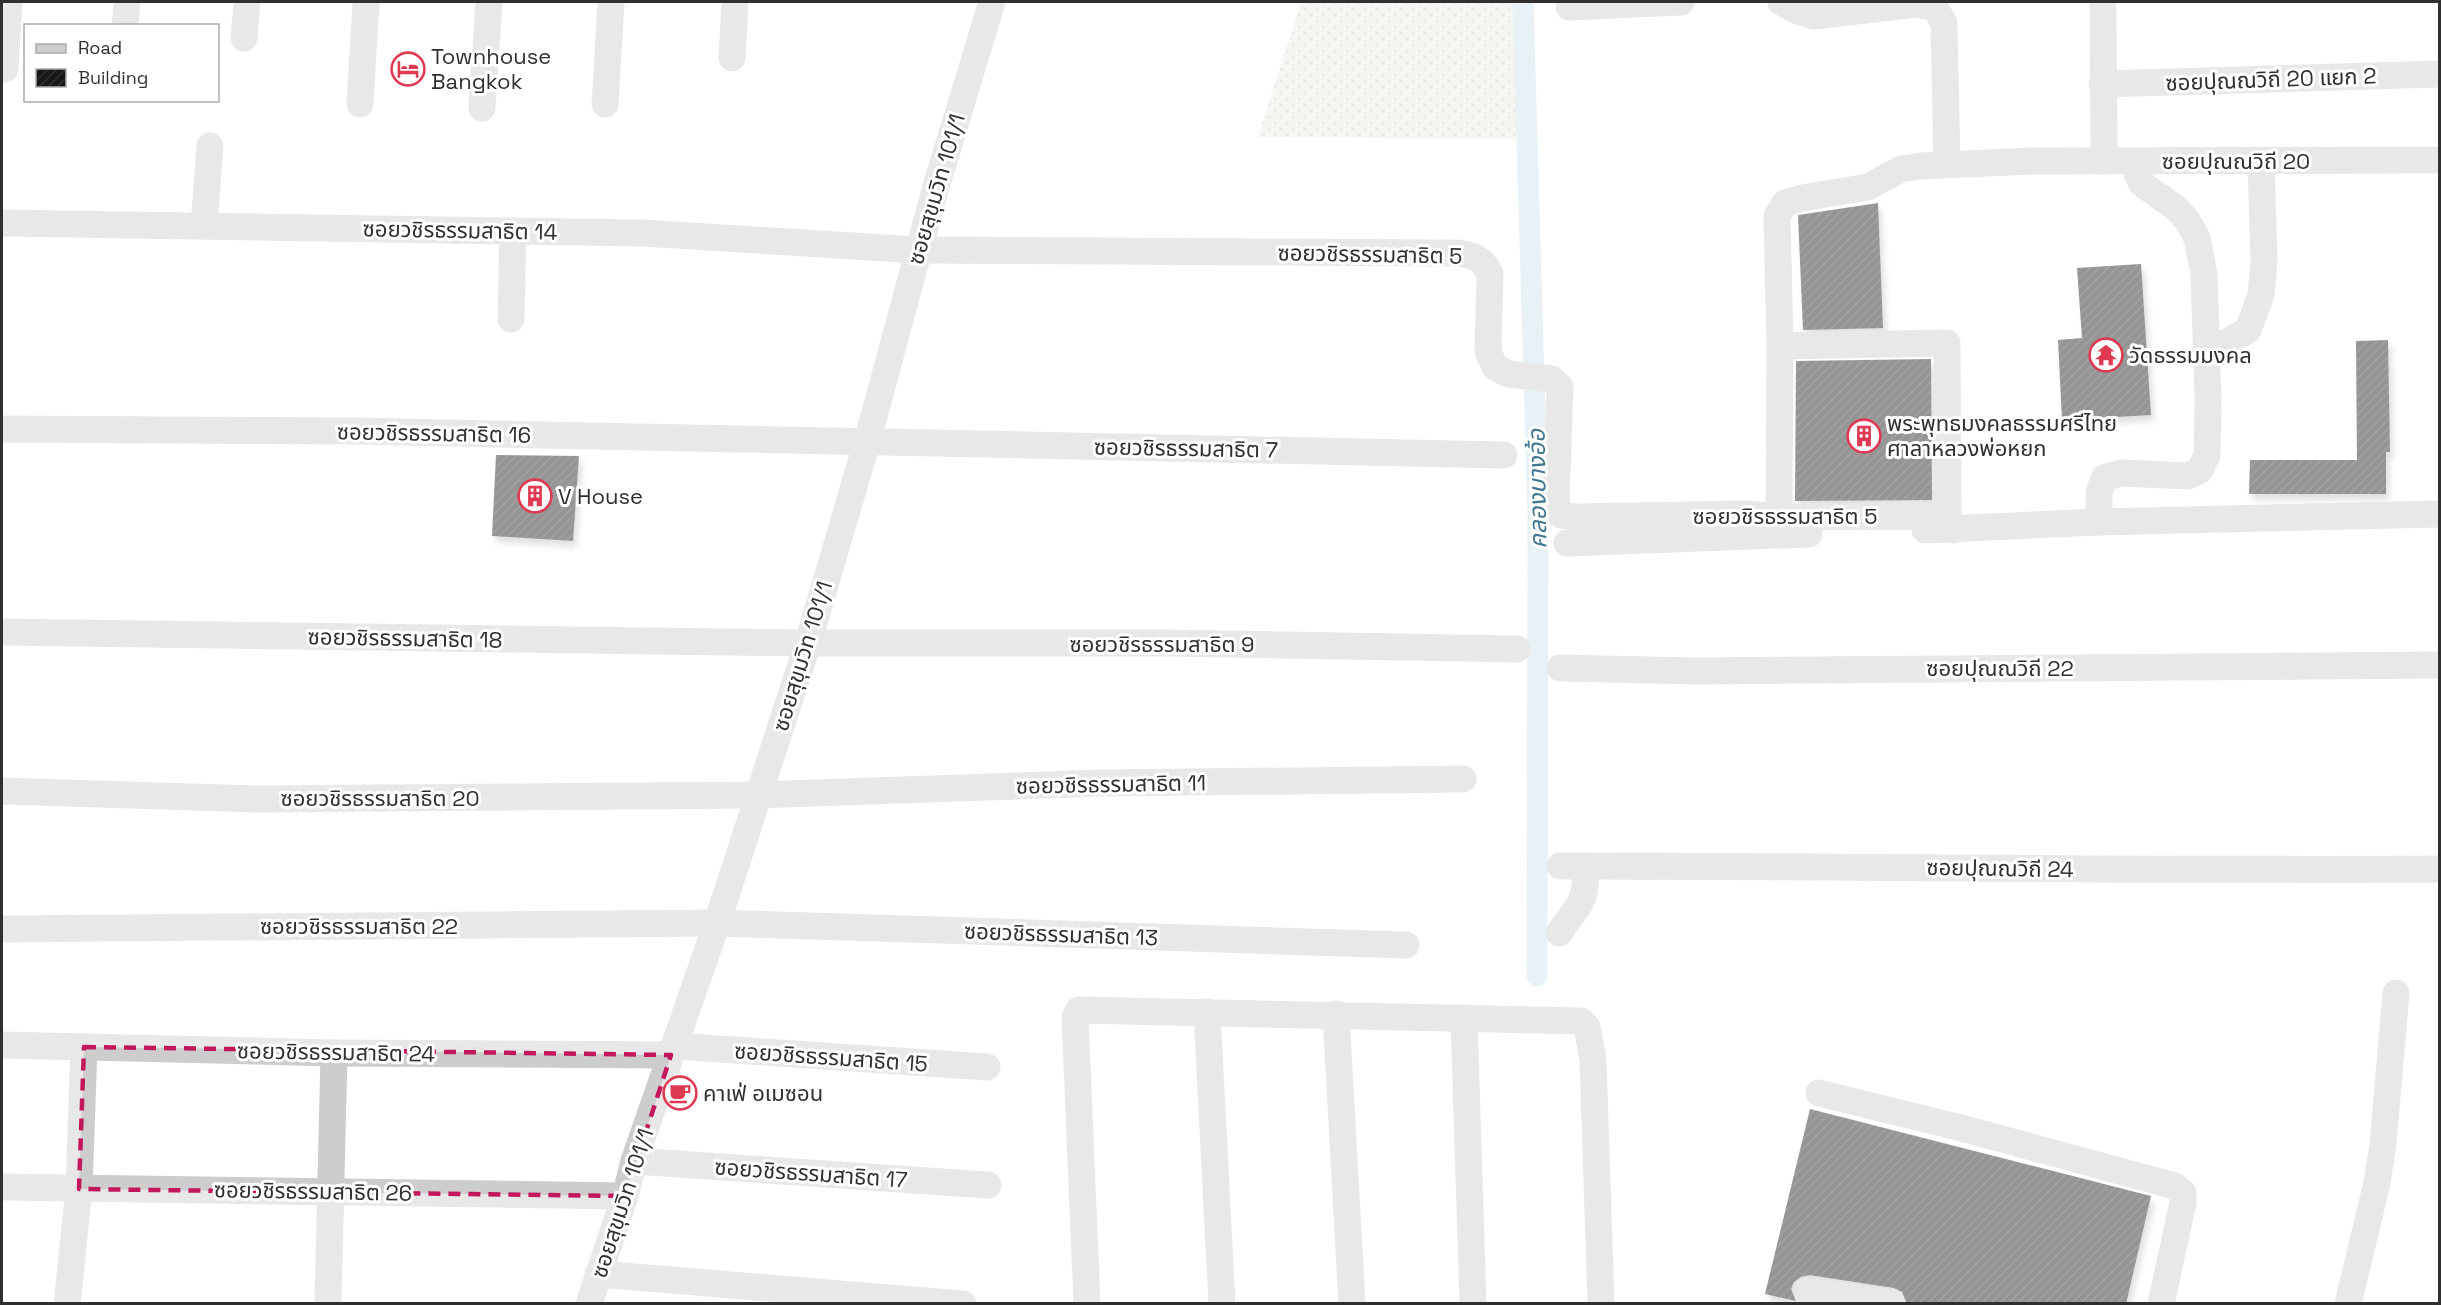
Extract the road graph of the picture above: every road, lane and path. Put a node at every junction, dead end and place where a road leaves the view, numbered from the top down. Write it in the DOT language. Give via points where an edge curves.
graph roads {
  1 [pos="9,2"];
  2 [pos="127,2"];
  3 [pos="247,2"];
  4 [pos="366,2"];
  5 [pos="489,2"];
  6 [pos="611,2"];
  7 [pos="735,2"];
  8 [pos="992,2"];
  9 [pos="1681,2"];
  10 [pos="1780,2"];
  11 [pos="1569,7"];
  12 [pos="2103,7"];
  13 [pos="125,24"];
  14 [pos="244,38"];
  15 [pos="732,58"];
  16 [pos="5,69"];
  17 [pos="2439,74"];
  18 [pos="2102,84"];
  19 [pos="360,104"];
  20 [pos="605,104"];
  21 [pos="482,108"];
  22 [pos="210,146"];
  23 [pos="2439,160"];
  24 [pos="2104,161"];
  25 [pos="2132,161"];
  26 [pos="2261,162"];
  27 [pos="1947,164"];
  28 [pos="2,223"];
  29 [pos="204,225"];
  30 [pos="513,231"];
  31 [pos="918,250"];
  32 [pos="511,319"];
  33 [pos="1780,346"];
  34 [pos="2207,353"];
  35 [pos="2,429"];
  36 [pos="867,442"];
  37 [pos="1504,455"];
  38 [pos="2439,514"];
  39 [pos="1779,517"];
  40 [pos="2099,522"];
  41 [pos="1951,523"];
  42 [pos="1567,543"];
  43 [pos="2,632"];
  44 [pos="808,643"];
  45 [pos="1517,649"];
  46 [pos="2439,665"];
  47 [pos="1560,668"];
  48 [pos="1463,779"];
  49 [pos="2,791"];
  50 [pos="758,795"];
  51 [pos="1560,866"];
  52 [pos="1587,866"];
  53 [pos="2439,869"];
  54 [pos="717,923"];
  55 [pos="2,928"];
  56 [pos="1559,933"];
  57 [pos="1406,945"];
  58 [pos="2396,993"];
  59 [pos="1207,1012"];
  60 [pos="1336,1014"];
  61 [pos="1464,1018"];
  62 [pos="2,1045"];
  63 [pos="84,1047"];
  64 [pos="673,1050"];
  65 [pos="334,1053"];
  66 [pos="987,1067"];
  67 [pos="1819,1093"];
  68 [pos="634,1161"];
  69 [pos="988,1185"];
  70 [pos="2,1187"];
  71 [pos="79,1189"];
  72 [pos="331,1191"];
  73 [pos="625,1196"];
  74 [pos="598,1274"];
  75 [pos="1807,1291"];
  76 [pos="67,1304"];
  77 [pos="328,1304"];
  78 [pos="589,1304"];
  79 [pos="963,1304"];
  80 [pos="1087,1304"];
  81 [pos="1222,1304"];
  82 [pos="1352,1304"];
  83 [pos="1473,1304"];
  84 [pos="1601,1304"];
  85 [pos="1892,1304"];
  86 [pos="2161,1304"];
  87 [pos="2348,1304"];
  1 -- 16 [label="street"];
  2 -- 13 [label="street"];
  3 -- 14 [label="street"];
  4 -- 19 [label="street"];
  5 -- 21 [label="street"];
  6 -- 20 [label="street"];
  7 -- 15 [label="street"];
  8 -- 31 [label="street, ซอยสุขุมวิท 101/1"];
  9 -- 11 [label="street"];
  10 -- 27 [label="street" via="1814,16 1916,4 1935,8 1944,23"];
  12 -- 18 [label="street"];
  17 -- 18 [label="street, ซอยปุณณวิถี 20 แยก 2"];
  18 -- 24 [label="street"];
  22 -- 29 [label="street"];
  23 -- 26 [label="street, ซอยปุณณวิถี 20"];
  24 -- 25 [label="street, ซอยปุณณวิถี 20"];
  24 -- 27 [label="street, ซอยปุณณวิถี 20"];
  25 -- 26 [label="street, ซอยปุณณวิถี 20"];
  25 -- 34 [label="street" via="2142,184 2176,208 2197,238 2204,274"];
  26 -- 34 [label="street" via="2261,295 2248,330"];
  27 -- 33 [label="street, ซอยปุณณวิถี 20" via="1901,169 1868,188 1785,203 1776,216"];
  28 -- 29 [label="street, ซอยวชิรธรรมสาธิต 14"];
  29 -- 30 [label="street, ซอยวชิรธรรมสาธิต 14"];
  30 -- 31 [label="street, ซอยวชิรธรรมสาธิต 14" via="642,234"];
  30 -- 32 [label="street"];
  31 -- 36 [label="street, ซอยสุขุมวิท 101/1"];
  31 -- 39 [label="street, ซอยวชิรธรรมสาธิต 5" via="1474,256 1485,262 1490,274 1488,352 1495,367 1508,374 1552,379 1560,387 1556,502 1561,515"];
  33 -- 39 [label="street, ซอยปุณณวิถี 20"];
  33 -- 41 [label="street" via="1947,343"];
  34 -- 40 [label="street" via="2207,456 2199,471 2188,477 2121,473 2104,478 2099,493"];
  35 -- 36 [label="street, ซอยวชิรธรรมสาธิต 16" via="358,431"];
  36 -- 37 [label="street, ซอยวชิรธรรมสาธิต 7"];
  36 -- 44 [label="street, ซอยสุขุมวิท 101/1"];
  38 -- 40 [label="street"];
  39 -- 41 [label="street, ซอยวชิรธรรมสาธิต 5"];
  40 -- 41 [label="street"];
  41 -- 42 [label="street"];
  43 -- 44 [label="street, ซอยวชิรธรรมสาธิต 18"];
  44 -- 45 [label="street, ซอยวชิรธรรมสาธิต 9" via="1167,643"];
  44 -- 50 [label="street, ซอยสุขุมวิท 101/1"];
  46 -- 47 [label="street, ซอยปุณณวิถี 22"];
  48 -- 50 [label="street, ซอยวชิรธรรมสาธิต 11" via="1102,783"];
  49 -- 50 [label="street, ซอยวชิรธรรมสาธิต 20" via="257,799"];
  50 -- 54 [label="street, ซอยสุขุมวิท 101/1"];
  51 -- 52 [label="street, ซอยปุณณวิถี 24"];
  52 -- 53 [label="street, ซอยปุณณวิถี 24"];
  52 -- 56 [label="street" via="1579,905"];
  54 -- 55 [label="street, ซอยวชิรธรรมสาธิต 22"];
  54 -- 57 [label="street, ซอยวชิรธรรมสาธิต 13"];
  54 -- 64 [label="street, ซอยสุขุมวิท 101/1"];
  58 -- 87 [label="street" via="2378,1183"];
  59 -- 60 [label="street"];
  59 -- 80 [label="street" via="1077,1012"];
  59 -- 81 [label="street"];
  60 -- 61 [label="street"];
  60 -- 82 [label="street"];
  61 -- 83 [label="street"];
  61 -- 84 [label="street" via="1569,1019 1581,1021 1587,1027 1593,1060"];
  62 -- 63 [label="street, ซอยวชิรธรรมสาธิต 24"];
  63 -- 65 [label="street, ซอยวชิรธรรมสาธิต 24"];
  63 -- 71 [label="street"];
  64 -- 65 [label="street, ซอยวชิรธรรมสาธิต 24"];
  64 -- 66 [label="street, ซอยวชิรธรรมสาธิต 15"];
  64 -- 68 [label="street, ซอยสุขุมวิท 101/1"];
  65 -- 72 [label="street"];
  67 -- 86 [label="street" via="2175,1186 2183,1193 2184,1203"];
  68 -- 69 [label="street, ซอยวชิรธรรมสาธิต 17"];
  68 -- 73 [label="street, ซอยสุขุมวิท 101/1"];
  70 -- 71 [label="street, ซอยวชิรธรรมสาธิต 26"];
  71 -- 72 [label="street, ซอยวชิรธรรมสาธิต 26"];
  71 -- 76 [label="street"];
  72 -- 73 [label="street, ซอยวชิรธรรมสาธิต 26"];
  72 -- 77 [label="street"];
  73 -- 74 [label="street, ซอยสุขุมวิท 101/1"];
  74 -- 78 [label="street, ซอยสุขุมวิท 101/1"];
  74 -- 79 [label="street"];
  75 -- 85 [label="street"];
}
